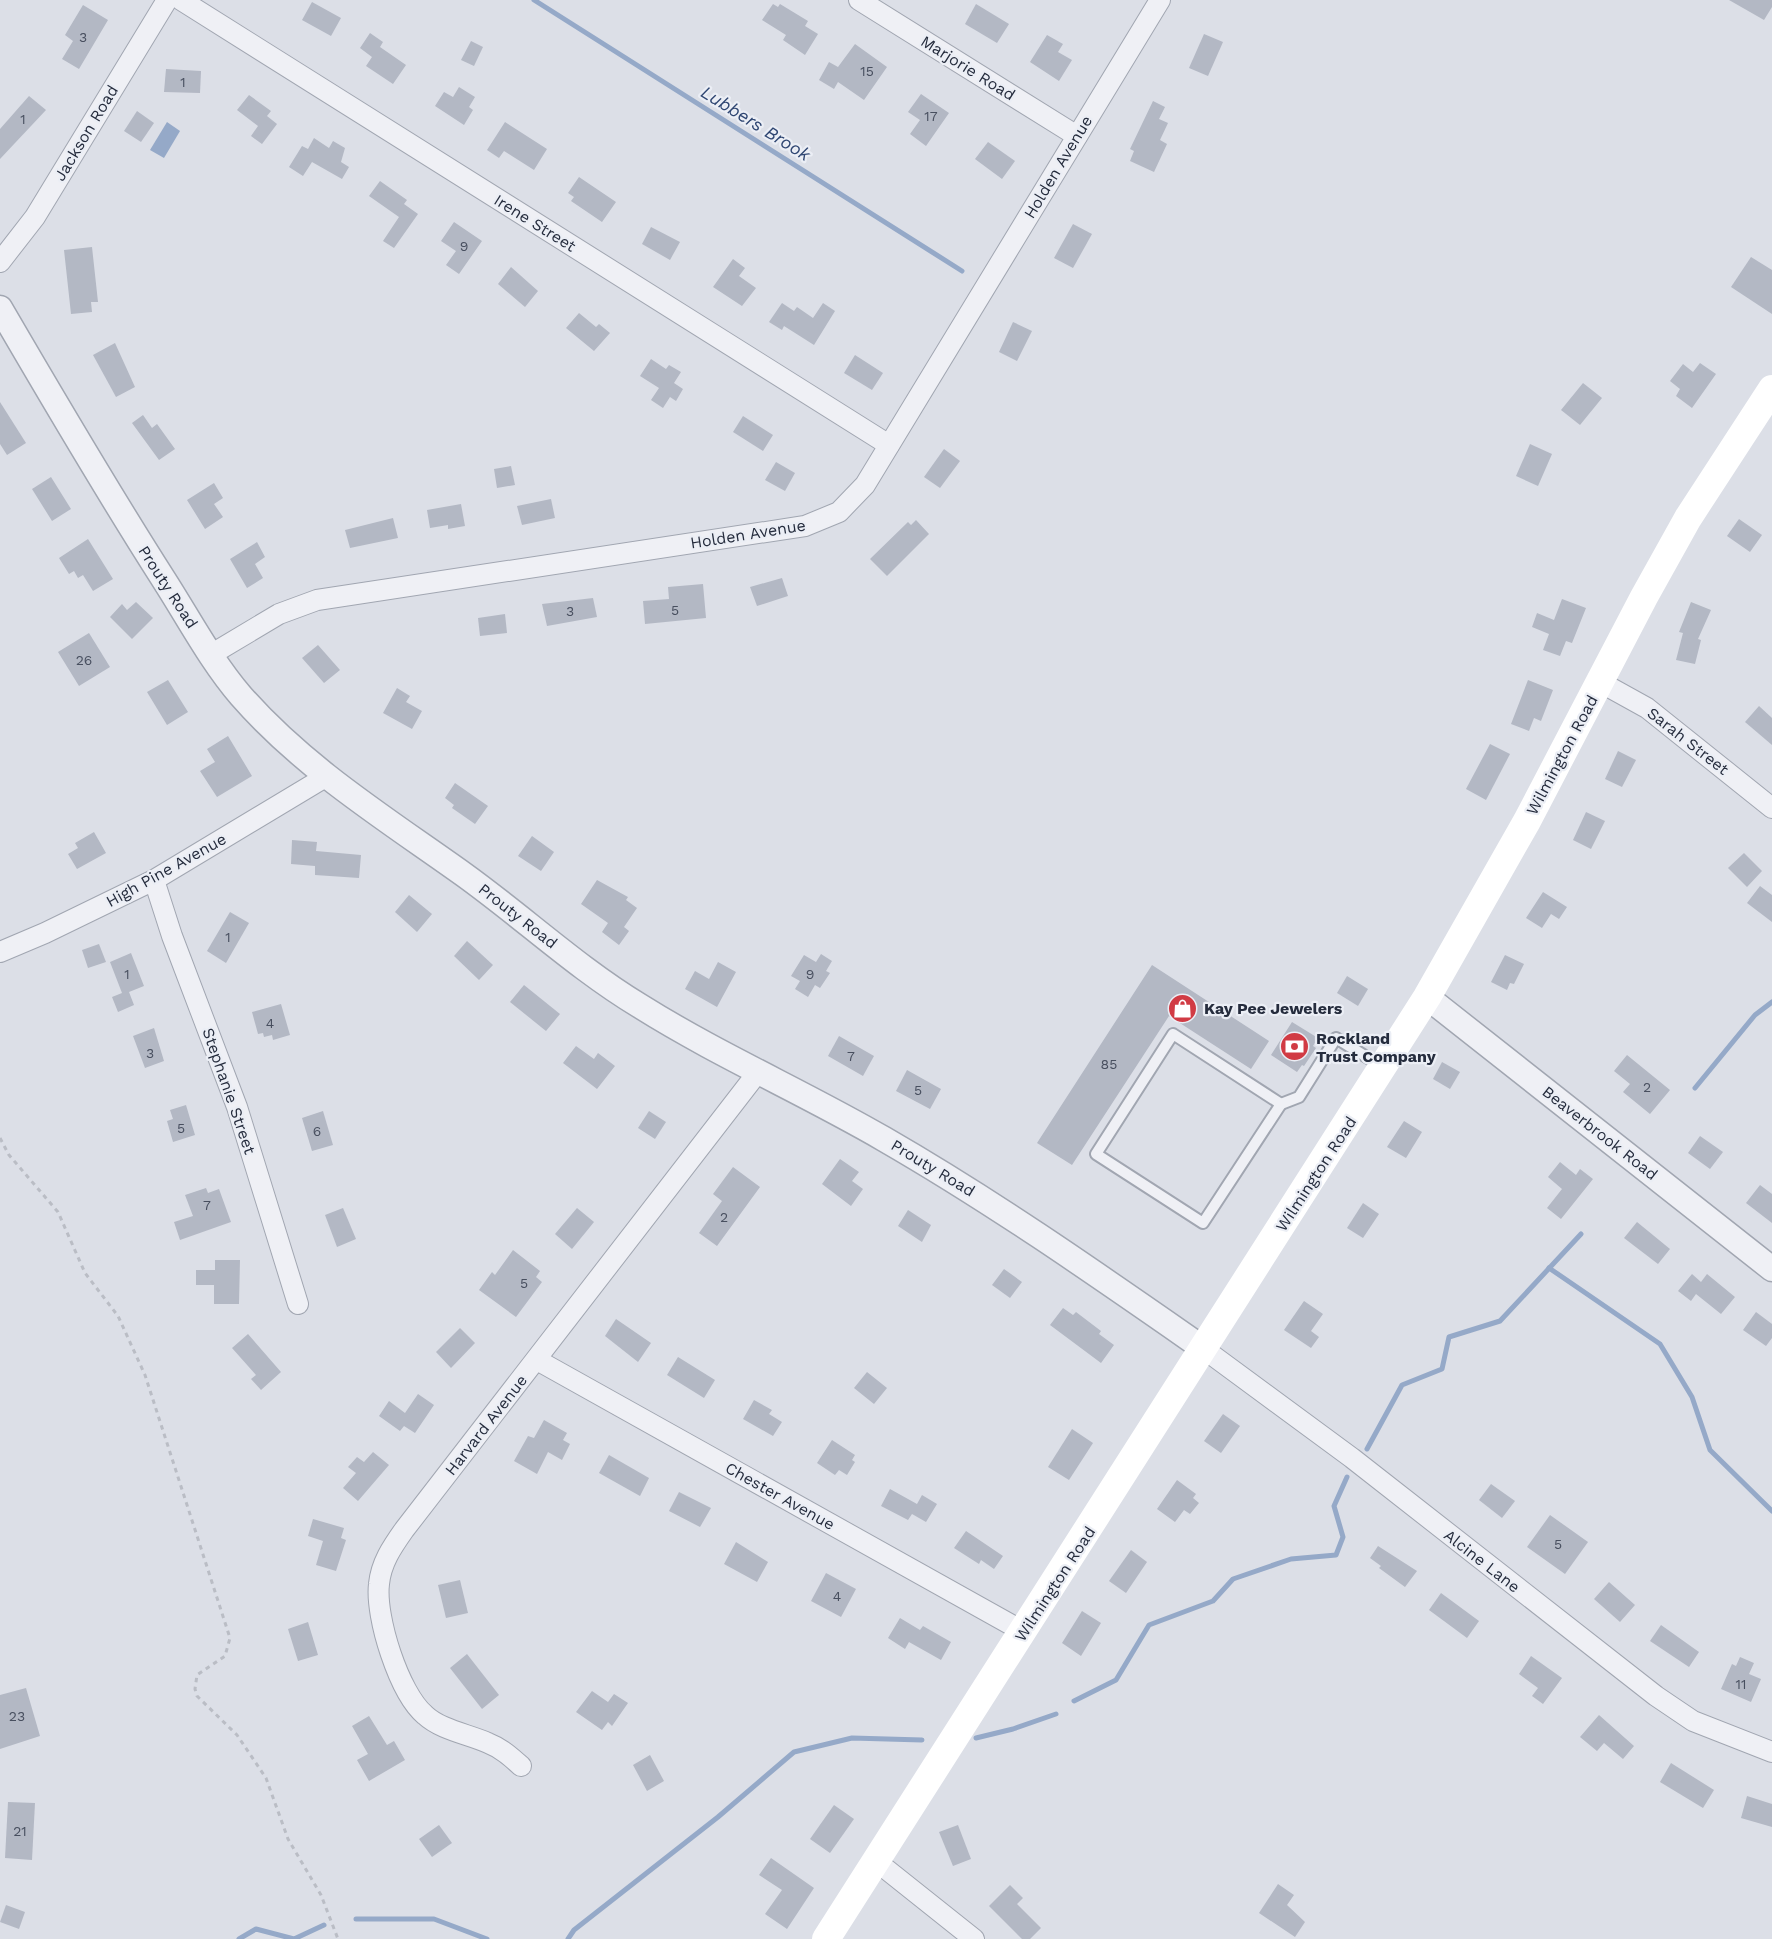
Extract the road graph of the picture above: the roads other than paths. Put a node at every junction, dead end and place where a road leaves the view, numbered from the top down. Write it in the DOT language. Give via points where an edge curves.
graph roads {
  1 [pos="167,0"];
  2 [pos="182,0"];
  3 [pos="859,0"];
  4 [pos="1160,0"];
  5 [pos="1077,136"];
  6 [pos="0,262"];
  7 [pos="0,308"];
  8 [pos="1772,389"];
  9 [pos="889,445"];
  10 [pos="212,654"];
  11 [pos="1600,682"];
  12 [pos="327,776"];
  13 [pos="1772,808"];
  14 [pos="154,880"];
  15 [pos="0,952"];
  16 [pos="1427,997"];
  17 [pos="1383,1068"];
  18 [pos="758,1072"];
  19 [pos="1281,1104"];
  20 [pos="1772,1269"];
  21 [pos="298,1304"];
  22 [pos="1204,1349"];
  23 [pos="537,1360"];
  24 [pos="1024,1632"];
  25 [pos="1772,1752"];
  26 [pos="521,1766"];
  27 [pos="876,1861"];
  28 [pos="826,1939"];
  29 [pos="974,1939"];
  1 -- 6 [label="street, Jackson Road" via="34,217"];
  2 -- 9 [label="street, Irene Street"];
  3 -- 5 [label="street, Marjorie Road"];
  4 -- 5 [label="street, Holden Avenue"];
  5 -- 9 [label="street, Holden Avenue"];
  7 -- 10 [label="street, Prouty Road" via="119,509"];
  8 -- 11 [label="main road, Wilmington Road" via="1694,508"];
  9 -- 10 [label="street, Holden Avenue" via="853,500 814,524 317,600 279,614"];
  10 -- 12 [label="street, Prouty Road" via="256,712"];
  11 -- 13 [label="street, Sarah Street" via="1647,708"];
  11 -- 16 [label="main road, Wilmington Road" via="1527,822"];
  12 -- 14 [label="street, High Pine Avenue"];
  12 -- 18 [label="street, Prouty Road" via="510,908 617,992"];
  14 -- 15 [label="street, High Pine Avenue"];
  14 -- 21 [label="street, Stephanie Street" via="237,1107"];
  16 -- 17 [label="main road, Wilmington Road"];
  16 -- 20 [label="street, Beaverbrook Road"];
  17 -- 19 [label="lane" via="1336,1038 1299,1097"];
  17 -- 22 [label="main road, Wilmington Road"];
  18 -- 22 [label="street, Prouty Road" via="826,1106 1000,1208"];
  18 -- 23 [label="street, Harvard Avenue"];
  19 -- 19 [label="lane" via="1203,1223 1096,1154 1173,1034"];
  22 -- 24 [label="main road, Wilmington Road"];
  22 -- 25 [label="street, Alcine Lane" via="1352,1458 1656,1696 1694,1721"];
  23 -- 24 [label="street, Chester Avenue"];
  23 -- 26 [label="street, Harvard Avenue" via="394,1544 381,1572 378,1594 393,1656 421,1711 436,1722 496,1746"];
  24 -- 27 [label="main road, Wilmington Road"];
  27 -- 28 [label="main road, Wilmington Road"];
  27 -- 29 [label="street"];
}
